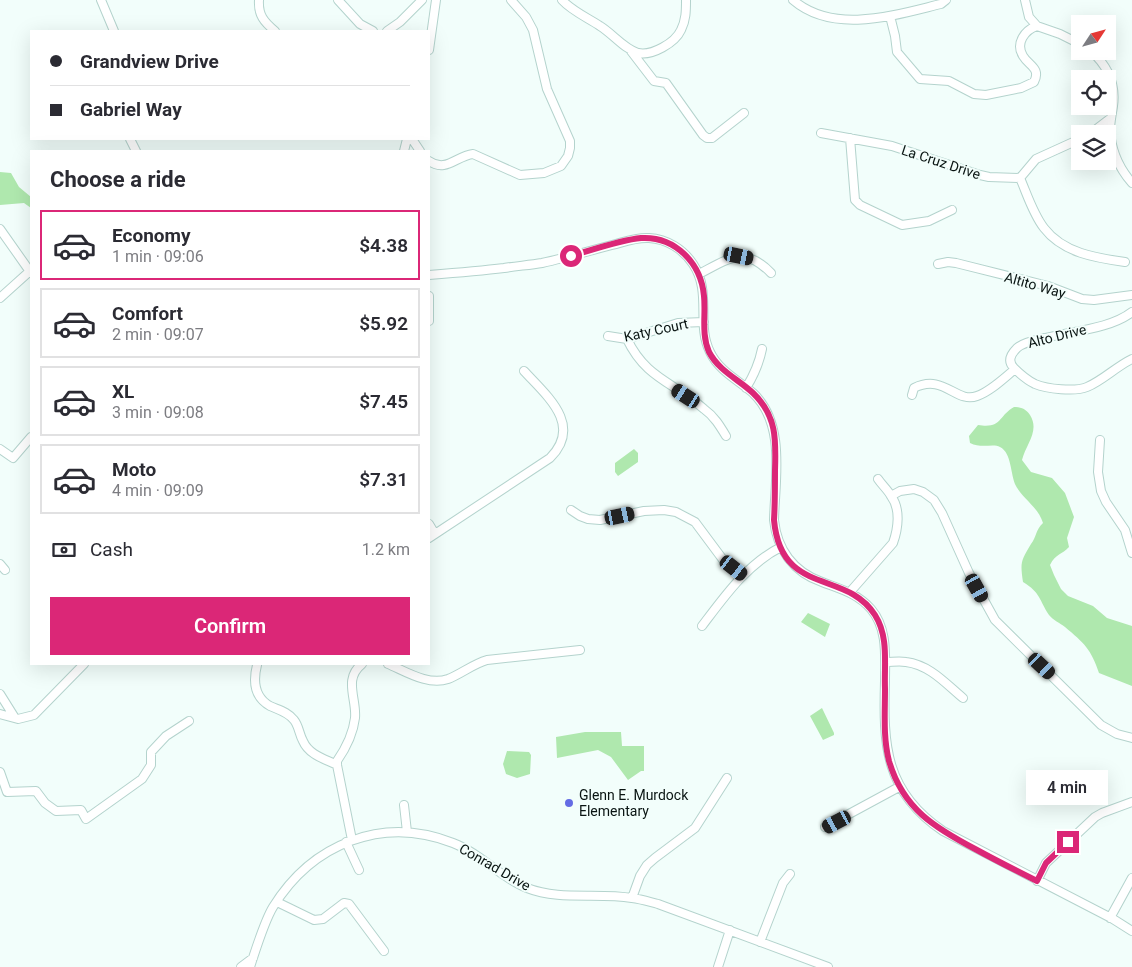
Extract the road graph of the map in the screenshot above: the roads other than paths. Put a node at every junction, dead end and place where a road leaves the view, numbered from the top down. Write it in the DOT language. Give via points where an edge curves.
graph roads {
  1 [pos="101,0"];
  2 [pos="259,0"];
  3 [pos="338,0"];
  4 [pos="422,0"];
  5 [pos="436,0"];
  6 [pos="511,0"];
  7 [pos="562,0"];
  8 [pos="686,0"];
  9 [pos="793,0"];
  10 [pos="946,0"];
  11 [pos="1025,0"];
  12 [pos="890,16"];
  13 [pos="1037,26"];
  14 [pos="114,30"];
  15 [pos="274,30"];
  16 [pos="371,30"];
  17 [pos="388,30"];
  18 [pos="1071,39"];
  19 [pos="430,43"];
  20 [pos="630,49"];
  21 [pos="1099,60"];
  22 [pos="744,113"];
  23 [pos="1110,118"];
  24 [pos="1101,125"];
  25 [pos="821,133"];
  26 [pos="850,138"];
  27 [pos="1071,143"];
  28 [pos="430,162"];
  29 [pos="1020,178"];
  30 [pos="1132,183"];
  31 [pos="952,210"];
  32 [pos="0,229"];
  33 [pos="1125,262"];
  34 [pos="938,264"];
  35 [pos="30,272"];
  36 [pos="771,273"];
  37 [pos="430,274"];
  38 [pos="699,274"];
  39 [pos="1132,295"];
  40 [pos="0,298"];
  41 [pos="1132,312"];
  42 [pos="704,322"];
  43 [pos="608,336"];
  44 [pos="627,339"];
  45 [pos="762,349"];
  46 [pos="1132,359"];
  47 [pos="1015,369"];
  48 [pos="524,371"];
  49 [pos="746,388"];
  50 [pos="912,395"];
  51 [pos="726,436"];
  52 [pos="30,438"];
  53 [pos="1100,440"];
  54 [pos="0,449"];
  55 [pos="878,480"];
  56 [pos="891,496"];
  57 [pos="571,510"];
  58 [pos="432,536"];
  59 [pos="780,547"];
  60 [pos="1132,553"];
  61 [pos="743,576"];
  62 [pos="850,592"];
  63 [pos="702,626"];
  64 [pos="580,650"];
  65 [pos="886,662"];
  66 [pos="83,665"];
  67 [pos="257,665"];
  68 [pos="361,665"];
  69 [pos="403,667"];
  70 [pos="0,694"];
  71 [pos="963,698"];
  72 [pos="0,714"];
  73 [pos="15,718"];
  74 [pos="190,721"];
  75 [pos="1132,738"];
  76 [pos="337,766"];
  77 [pos="0,772"];
  78 [pos="727,778"];
  79 [pos="899,787"];
  80 [pos="1132,802"];
  81 [pos="404,805"];
  82 [pos="826,828"];
  83 [pos="407,832"];
  84 [pos="349,841"];
  85 [pos="359,870"];
  86 [pos="790,874"];
  87 [pos="1132,878"];
  88 [pos="1037,881"];
  89 [pos="632,898"];
  90 [pos="277,902"];
  91 [pos="1110,918"];
  92 [pos="730,930"];
  93 [pos="1132,931"];
  94 [pos="760,942"];
  95 [pos="384,951"];
  96 [pos="253,958"];
  97 [pos="241,967"];
  98 [pos="250,967"];
  99 [pos="718,967"];
  100 [pos="828,967"];
  1 -- 14 [label="street"];
  2 -- 15 [label="street" via="260,16"];
  3 -- 16 [label="street" via="360,24"];
  4 -- 17 [label="street"];
  5 -- 19 [label="street"];
  6 -- 28 [label="street" via="533,30 548,89 570,141 568,156 561,166 544,173 520,175 473,154 443,166"];
  7 -- 20 [label="street"];
  8 -- 20 [label="street" via="686,16 680,32 668,43 646,54"];
  9 -- 12 [label="street" via="802,8 838,20"];
  10 -- 12 [label="street"];
  11 -- 13 [label="street" via="1029,17"];
  12 -- 13 [label="street" via="897,52 920,79 949,81 974,94 986,95 1034,82 1037,76 1035,68 1022,55 1020,47 1024,33"];
  13 -- 18 [label="street"];
  20 -- 22 [label="street" via="654,81 666,83 707,138 712,138"];
  21 -- 23 [label="street" via="1113,82"];
  23 -- 24 [label="street"];
  23 -- 30 [label="street" via="1116,157"];
  25 -- 26 [label="street, La Cruz Drive"];
  26 -- 29 [label="street, La Cruz Drive" via="892,146 988,177"];
  26 -- 31 [label="street" via="855,200 860,204 902,225 929,221"];
  27 -- 29 [label="street" via="1036,159"];
  29 -- 33 [label="street" via="1043,226 1062,245 1076,252"];
  32 -- 35 [label="street"];
  34 -- 39 [label="street, Altito Way" via="948,262 1048,286 1082,299"];
  35 -- 40 [label="street"];
  36 -- 38 [label="street" via="756,260 739,256"];
  37 -- 38 [label="street" via="541,263 647,238 676,247 689,258"];
  38 -- 42 [label="street" via="704,296"];
  41 -- 47 [label="street, Alto Drive" via="1106,325 1034,340 1020,346 1010,356"];
  42 -- 44 [label="street, Katy Court" via="678,323"];
  42 -- 49 [label="street" via="705,339 712,356 726,373"];
  43 -- 44 [label="street, Katy Court"];
  44 -- 51 [label="street" via="645,367 706,410"];
  45 -- 49 [label="street" via="755,374"];
  46 -- 47 [label="street" via="1088,387 1076,390 1042,386"];
  47 -- 50 [label="street" via="977,396 969,398 937,383 920,385 914,388"];
  48 -- 58 [label="street" via="560,413 563,432 559,446 550,458"];
  49 -- 59 [label="street" via="767,411 775,433 774,520"];
  52 -- 54 [label="street" via="13,458"];
  53 -- 60 [label="street" via="1098,472 1101,490 1125,530"];
  55 -- 56 [label="street"];
  56 -- 62 [label="street" via="898,524 893,543"];
  56 -- 75 [label="street" via="914,489 931,497 995,620 1102,725"];
  57 -- 61 [label="street" via="588,520 644,511 676,512 694,522 724,560"];
  59 -- 61 [label="street" via="760,558"];
  59 -- 62 [label="street" via="803,572"];
  61 -- 63 [label="street"];
  62 -- 65 [label="street" via="870,607 876,617 883,635"];
  64 -- 69 [label="street" via="487,660 447,679 426,680"];
  65 -- 71 [label="street" via="906,662 927,669"];
  65 -- 79 [label="street" via="885,732 889,760"];
  66 -- 73 [label="street" via="34,715"];
  67 -- 76 [label="street" via="254,683 262,699 293,718 303,742 312,753"];
  68 -- 76 [label="street" via="351,680 354,726"];
  70 -- 73 [label="street"];
  72 -- 73 [label="street"];
  74 -- 77 [label="street" via="166,736 151,752 151,764 142,779 86,819 81,810 56,811 36,791 7,792"];
  76 -- 84 [label="street"];
  78 -- 89 [label="street" via="695,828 647,865"];
  79 -- 82 [label="street"];
  79 -- 88 [label="street" via="929,822"];
  80 -- 88 [label="street" via="1095,817 1046,863"];
  81 -- 83 [label="street"];
  83 -- 84 [label="street, Conrad Drive" via="366,835"];
  83 -- 89 [label="street, Conrad Drive" via="433,835 455,843 517,883 548,894"];
  84 -- 85 [label="street"];
  84 -- 90 [label="street, Conrad Drive" via="318,857 298,874"];
  86 -- 94 [label="street" via="783,883"];
  87 -- 91 [label="street"];
  88 -- 91 [label="street"];
  89 -- 92 [label="street, Conrad Drive"];
  90 -- 95 [label="street" via="314,920 323,918 347,902"];
  90 -- 96 [label="street, Conrad Drive"];
  91 -- 93 [label="street"];
  92 -- 94 [label="street, Conrad Drive"];
  92 -- 99 [label="street"];
  94 -- 100 [label="street, Conrad Drive"];
  96 -- 97 [label="street"];
  96 -- 98 [label="street, Conrad Drive"];
}
